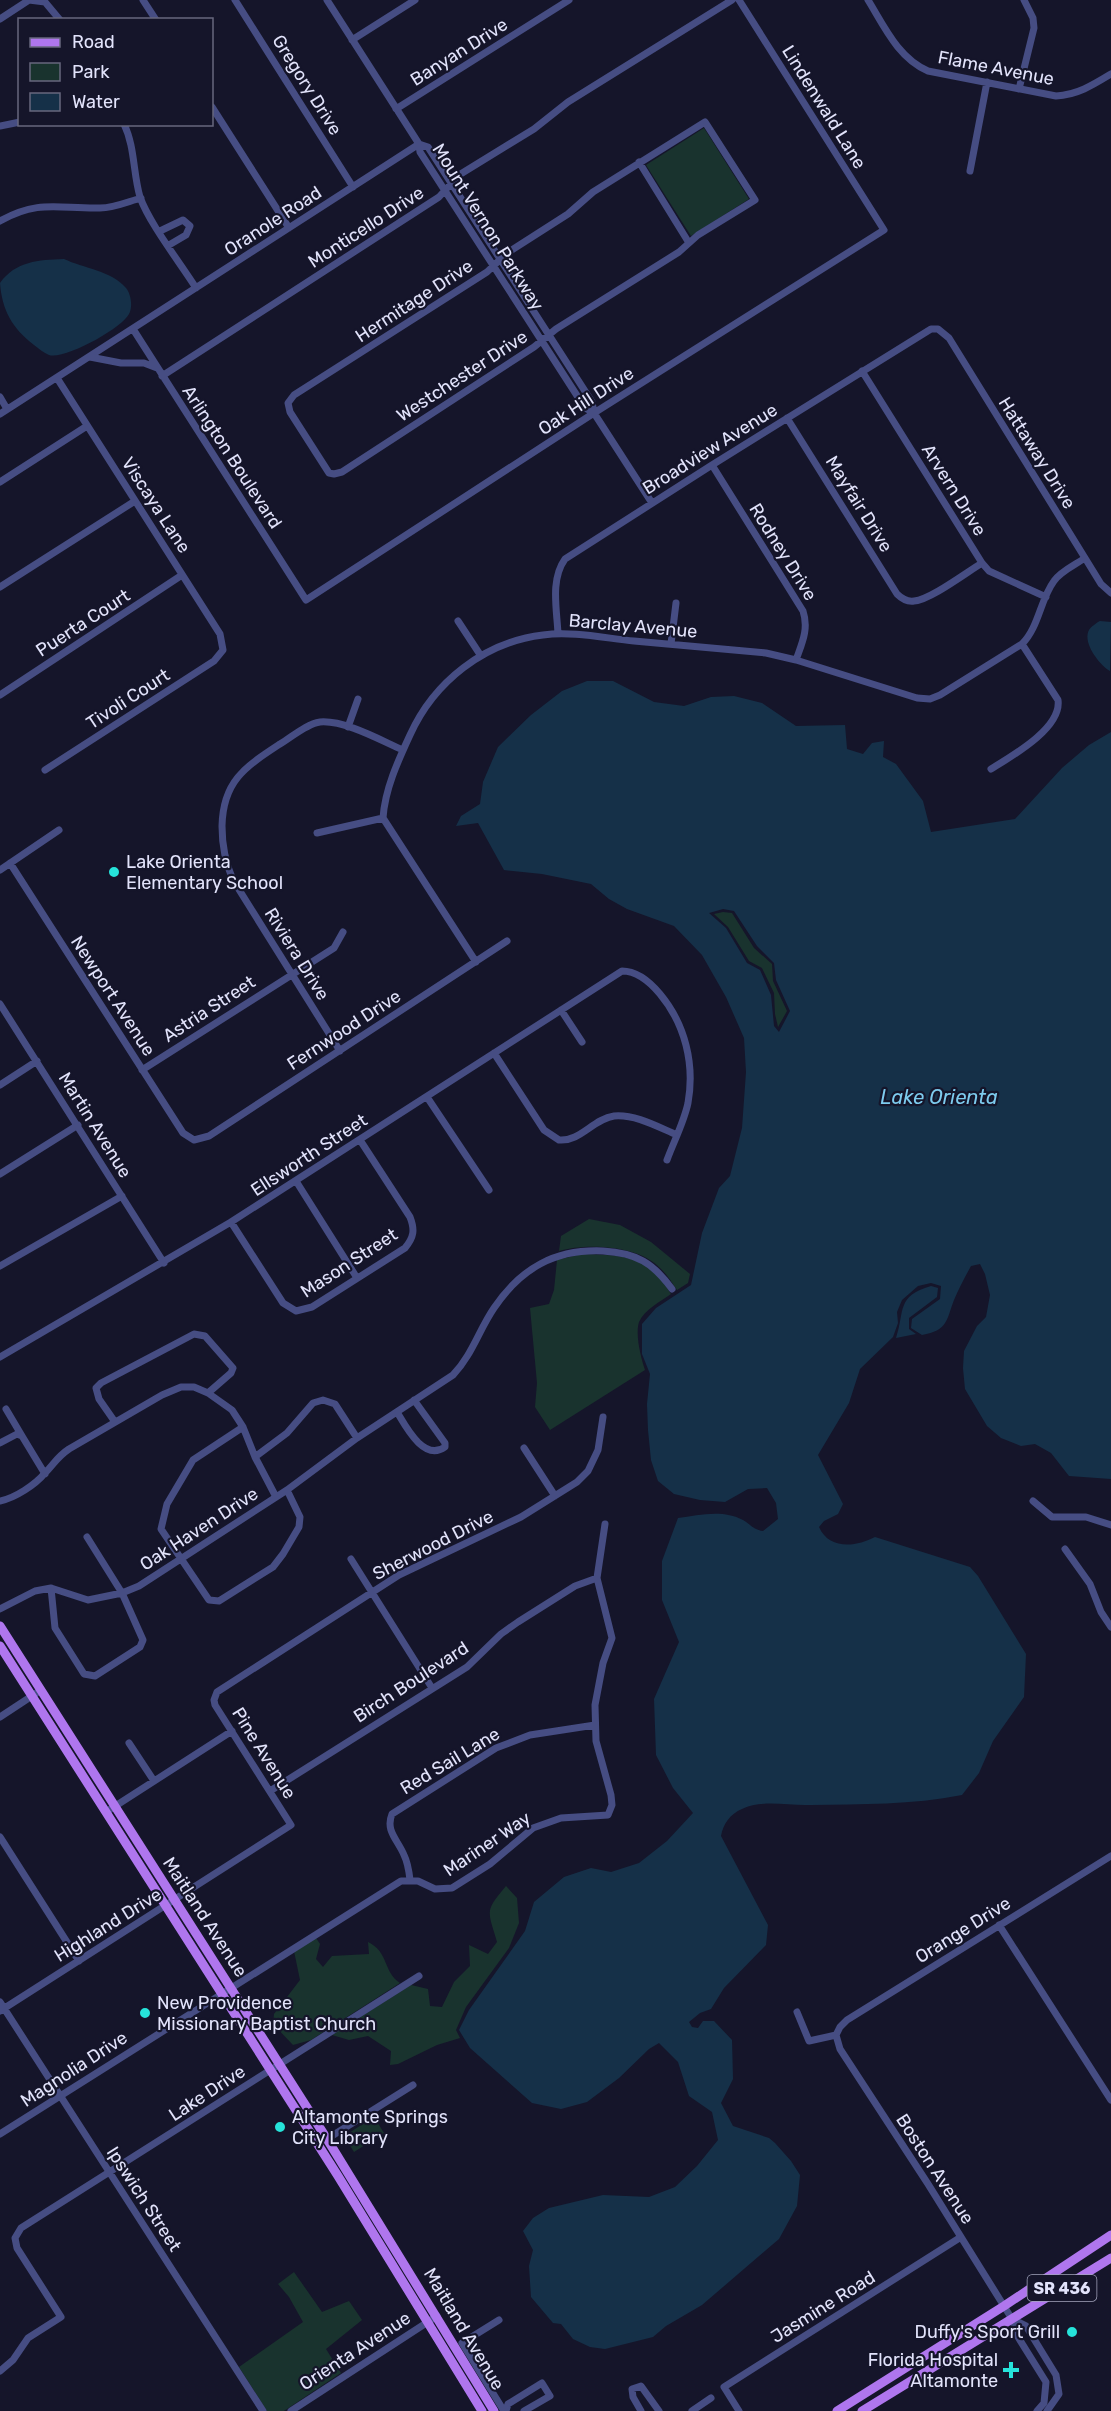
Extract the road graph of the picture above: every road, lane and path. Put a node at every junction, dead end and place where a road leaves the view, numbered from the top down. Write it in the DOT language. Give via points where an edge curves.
graph roads {
  1 [pos="29,0"];
  2 [pos="143,0"];
  3 [pos="235,0"];
  4 [pos="327,0"];
  5 [pos="415,0"];
  6 [pos="568,0"];
  7 [pos="732,0"];
  8 [pos="739,0"];
  9 [pos="868,0"];
  10 [pos="1024,0"];
  11 [pos="58,18"];
  12 [pos="155,18"];
  13 [pos="0,19"];
  14 [pos="352,40"];
  15 [pos="1111,74"];
  16 [pos="987,82"];
  17 [pos="1019,89"];
  18 [pos="213,109"];
  19 [pos="396,109"];
  20 [pos="18,122"];
  21 [pos="0,126"];
  22 [pos="125,126"];
  23 [pos="419,144"];
  24 [pos="639,162"];
  25 [pos="969,171"];
  26 [pos="353,187"];
  27 [pos="449,187"];
  28 [pos="141,198"];
  29 [pos="755,200"];
  30 [pos="0,220"];
  31 [pos="289,228"];
  32 [pos="884,230"];
  33 [pos="160,231"];
  34 [pos="689,243"];
  35 [pos="169,245"];
  36 [pos="501,260"];
  37 [pos="494,266"];
  38 [pos="196,288"];
  39 [pos="133,329"];
  40 [pos="938,330"];
  41 [pos="545,338"];
  42 [pos="90,357"];
  43 [pos="158,369"];
  44 [pos="862,371"];
  45 [pos="162,376"];
  46 [pos="57,378"];
  47 [pos="0,397"];
  48 [pos="8,409"];
  49 [pos="594,413"];
  50 [pos="0,414"];
  51 [pos="787,418"];
  52 [pos="87,426"];
  53 [pos="712,465"];
  54 [pos="334,474"];
  55 [pos="0,482"];
  56 [pos="135,501"];
  57 [pos="652,503"];
  58 [pos="1085,558"];
  59 [pos="982,563"];
  60 [pos="182,575"];
  61 [pos="0,587"];
  62 [pos="1111,593"];
  63 [pos="1046,597"];
  64 [pos="306,600"];
  65 [pos="676,603"];
  66 [pos="458,621"];
  67 [pos="558,634"];
  68 [pos="671,644"];
  69 [pos="1022,644"];
  70 [pos="224,650"];
  71 [pos="481,656"];
  72 [pos="796,660"];
  73 [pos="0,695"];
  74 [pos="358,699"];
  75 [pos="348,727"];
  76 [pos="403,750"];
  77 [pos="991,769"];
  78 [pos="45,770"];
  79 [pos="383,818"];
  80 [pos="59,830"];
  81 [pos="317,833"];
  82 [pos="10,863"];
  83 [pos="0,870"];
  84 [pos="343,932"];
  85 [pos="507,941"];
  86 [pos="476,962"];
  87 [pos="293,974"];
  88 [pos="0,1004"];
  89 [pos="561,1010"];
  90 [pos="582,1042"];
  91 [pos="340,1051"];
  92 [pos="494,1053"];
  93 [pos="37,1061"];
  94 [pos="142,1070"];
  95 [pos="0,1084"];
  96 [pos="428,1097"];
  97 [pos="78,1125"];
  98 [pos="677,1135"];
  99 [pos="194,1140"];
  100 [pos="360,1140"];
  101 [pos="668,1160"];
  102 [pos="0,1174"];
  103 [pos="296,1181"];
  104 [pos="489,1190"];
  105 [pos="122,1196"];
  106 [pos="231,1222"];
  107 [pos="164,1263"];
  108 [pos="0,1266"];
  109 [pos="357,1278"];
  110 [pos="672,1289"];
  111 [pos="0,1357"];
  112 [pos="208,1393"];
  113 [pos="414,1400"];
  114 [pos="6,1409"];
  115 [pos="397,1412"];
  116 [pos="603,1417"];
  117 [pos="115,1422"];
  118 [pos="243,1427"];
  119 [pos="22,1436"];
  120 [pos="357,1438"];
  121 [pos="0,1443"];
  122 [pos="524,1448"];
  123 [pos="255,1456"];
  124 [pos="45,1474"];
  125 [pos="287,1490"];
  126 [pos="555,1496"];
  127 [pos="276,1497"];
  128 [pos="0,1500"];
  129 [pos="1032,1501"];
  130 [pos="605,1524"];
  131 [pos="1111,1525"];
  132 [pos="87,1537"];
  133 [pos="1065,1549"];
  134 [pos="182,1558"];
  135 [pos="351,1559"];
  136 [pos="597,1578"];
  137 [pos="51,1588"];
  138 [pos="372,1592"];
  139 [pos="122,1593"];
  140 [pos="0,1609"];
  141 [pos="0,1626"];
  142 [pos="1111,1627"];
  143 [pos="0,1646"];
  144 [pos="432,1688"];
  145 [pos="41,1690"];
  146 [pos="32,1696"];
  147 [pos="214,1696"];
  148 [pos="0,1717"];
  149 [pos="595,1725"];
  150 [pos="67,1731"];
  151 [pos="232,1731"];
  152 [pos="58,1737"];
  153 [pos="129,1743"];
  154 [pos="154,1781"];
  155 [pos="270,1791"];
  156 [pos="115,1806"];
  157 [pos="106,1812"];
  158 [pos="291,1825"];
  159 [pos="0,1837"];
  160 [pos="1111,1856"];
  161 [pos="410,1880"];
  162 [pos="175,1900"];
  163 [pos="166,1906"];
  164 [pos="999,1925"];
  165 [pos="79,1961"];
  166 [pos="419,1976"];
  167 [pos="230,1987"];
  168 [pos="221,1993"];
  169 [pos="1,2008"];
  170 [pos="797,2012"];
  171 [pos="836,2035"];
  172 [pos="279,2064"];
  173 [pos="270,2070"];
  174 [pos="413,2085"];
  175 [pos="60,2096"];
  176 [pos="1111,2100"];
  177 [pos="0,2134"];
  178 [pos="327,2139"];
  179 [pos="347,2170"];
  180 [pos="109,2173"];
  181 [pos="338,2176"];
  182 [pos="1111,2235"];
  183 [pos="961,2236"];
  184 [pos="1111,2258"];
  185 [pos="1005,2306"];
  186 [pos="437,2316"];
  187 [pos="1012,2319"];
  188 [pos="499,2320"];
  189 [pos="427,2322"];
  190 [pos="0,2371"];
  191 [pos="711,2398"];
  192 [pos="846,2408"];
  193 [pos="263,2411"];
  194 [pos="291,2411"];
  195 [pos="482,2411"];
  196 [pos="494,2411"];
  197 [pos="505,2411"];
  198 [pos="524,2411"];
  199 [pos="641,2411"];
  200 [pos="658,2411"];
  201 [pos="692,2411"];
  202 [pos="739,2411"];
  203 [pos="837,2411"];
  204 [pos="862,2411"];
  205 [pos="1037,2411"];
  206 [pos="1047,2411"];
  1 -- 11 [label="street" via="45,2"];
  1 -- 13 [label="street"];
  2 -- 12 [label="street"];
  3 -- 26 [label="street, Gregory Drive"];
  4 -- 14 [label="street"];
  5 -- 14 [label="street"];
  6 -- 19 [label="street, Banyan Drive"];
  7 -- 27 [label="street, Monticello Drive" via="568,102 534,129 459,175"];
  8 -- 32 [label="street, Lindenwald Lane"];
  9 -- 16 [label="street, Flame Avenue" via="898,48 918,66"];
  10 -- 17 [label="street" via="1034,27"];
  14 -- 19 [label="street"];
  15 -- 17 [label="street, Flame Avenue" via="1068,96"];
  16 -- 17 [label="street, Flame Avenue"];
  16 -- 25 [label="street"];
  18 -- 31 [label="street"];
  19 -- 23 [label="street"];
  20 -- 21 [label="street"];
  22 -- 28 [label="street"];
  23 -- 26 [label="street, Oranole Road"];
  23 -- 27 [label="street, Mount Vernon Parkway" via="428,147"];
  24 -- 29 [label="street, Hermitage Drive" via="705,122"];
  24 -- 34 [label="street"];
  24 -- 36 [label="street, Hermitage Drive"];
  26 -- 31 [label="street, Oranole Road"];
  27 -- 36 [label="street, Mount Vernon Parkway"];
  27 -- 37 [label="street, Mount Vernon Parkway"];
  27 -- 45 [label="street, Monticello Drive"];
  28 -- 30 [label="street" via="101,208 34,207"];
  28 -- 33 [label="street"];
  29 -- 34 [label="street, Westchester Drive"];
  31 -- 38 [label="street, Oranole Road"];
  32 -- 49 [label="street, Oak Hill Drive"];
  33 -- 35 [label="street"];
  33 -- 35 [label="street" via="183,220 190,226 186,235"];
  34 -- 41 [label="street, Westchester Drive"];
  35 -- 38 [label="street"];
  36 -- 37 [label="street, Hermitage Drive"];
  36 -- 41 [label="street, Mount Vernon Parkway"];
  37 -- 41 [label="street, Mount Vernon Parkway"];
  37 -- 54 [label="street, Hermitage Drive" via="294,395 288,403 291,412 327,470"];
  38 -- 39 [label="street, Oranole Road"];
  39 -- 42 [label="street, Oranole Road"];
  39 -- 43 [label="street, Arlington Boulevard"];
  40 -- 44 [label="street, Broadview Avenue" via="924,332"];
  40 -- 58 [label="street, Hattaway Drive" via="949,338"];
  41 -- 49 [label="street, Mount Vernon Parkway" via="592,402"];
  41 -- 54 [label="street, Westchester Drive"];
  42 -- 43 [label="street" via="144,363"];
  42 -- 46 [label="street, Oranole Road"];
  43 -- 45 [label="street, Arlington Boulevard"];
  44 -- 51 [label="street, Broadview Avenue"];
  44 -- 59 [label="street, Arvern Drive"];
  45 -- 64 [label="street, Arlington Boulevard"];
  46 -- 48 [label="street, Oranole Road"];
  46 -- 52 [label="street, Viscaya Lane"];
  47 -- 48 [label="street"];
  48 -- 50 [label="street, Oranole Road"];
  49 -- 57 [label="street, Mount Vernon Parkway"];
  49 -- 64 [label="street, Oak Hill Drive"];
  51 -- 53 [label="street, Broadview Avenue"];
  51 -- 59 [label="street, Mayfair Drive" via="897,594 909,601 922,600"];
  52 -- 55 [label="street"];
  52 -- 56 [label="street, Viscaya Lane"];
  53 -- 57 [label="street, Broadview Avenue"];
  53 -- 72 [label="street, Rodney Drive" via="803,611 806,631"];
  56 -- 60 [label="street, Viscaya Lane"];
  56 -- 61 [label="street"];
  57 -- 67 [label="street, Broadview Avenue" via="565,559 556,579"];
  58 -- 62 [label="street, Hattaway Drive"];
  58 -- 63 [label="street, Barclay Avenue" via="1059,575"];
  59 -- 63 [label="street, Arvern Drive" via="989,571"];
  60 -- 70 [label="street, Viscaya Lane" via="220,634"];
  60 -- 73 [label="street, Puerta Court"];
  63 -- 69 [label="street, Barclay Avenue"];
  65 -- 68 [label="street"];
  66 -- 71 [label="street"];
  67 -- 68 [label="street, Barclay Avenue"];
  67 -- 71 [label="street, Barclay Avenue" via="517,640"];
  68 -- 72 [label="street, Barclay Avenue" via="766,653"];
  69 -- 72 [label="street, Barclay Avenue" via="930,699"];
  69 -- 77 [label="street" via="1058,700 1059,708 1056,717 1022,750"];
  70 -- 78 [label="street, Tivoli Court" via="214,661"];
  71 -- 76 [label="street, Barclay Avenue" via="442,685 415,724"];
  74 -- 75 [label="street"];
  75 -- 76 [label="street, Riviera Drive"];
  75 -- 87 [label="street, Riviera Drive" via="318,722 304,728 244,770 224,799 223,851 230,873"];
  76 -- 79 [label="street, Barclay Avenue"];
  79 -- 81 [label="street"];
  79 -- 86 [label="street"];
  80 -- 82 [label="street"];
  82 -- 83 [label="street"];
  82 -- 94 [label="street, Newport Avenue"];
  84 -- 87 [label="street, Astria Street" via="334,948"];
  85 -- 86 [label="street, Fernwood Drive"];
  86 -- 91 [label="street, Fernwood Drive"];
  87 -- 91 [label="street, Riviera Drive"];
  87 -- 94 [label="street, Astria Street"];
  88 -- 93 [label="street, Martin Avenue"];
  89 -- 90 [label="street"];
  89 -- 92 [label="street, Ellsworth Street"];
  89 -- 98 [label="street, Ellsworth Street" via="614,975 630,971 652,985 669,1004 689,1053 688,1104"];
  91 -- 99 [label="street, Fernwood Drive" via="208,1136"];
  92 -- 96 [label="street, Ellsworth Street"];
  92 -- 98 [label="street" via="544,1130 559,1140 574,1138 614,1116"];
  93 -- 95 [label="street"];
  93 -- 97 [label="street, Martin Avenue"];
  94 -- 99 [label="street, Newport Avenue" via="183,1133"];
  96 -- 100 [label="street, Ellsworth Street"];
  96 -- 104 [label="street"];
  97 -- 102 [label="street"];
  97 -- 105 [label="street, Martin Avenue"];
  98 -- 101 [label="street"];
  100 -- 103 [label="street, Ellsworth Street"];
  100 -- 109 [label="street, Mason Street" via="410,1217 413,1235 405,1248"];
  103 -- 106 [label="street, Ellsworth Street"];
  103 -- 109 [label="street"];
  105 -- 107 [label="street, Martin Avenue"];
  105 -- 108 [label="street"];
  106 -- 107 [label="street, Ellsworth Street"];
  106 -- 109 [label="street, Mason Street" via="283,1303 296,1311 312,1307"];
  107 -- 111 [label="street, Ellsworth Street"];
  110 -- 113 [label="street, Oak Haven Drive" via="657,1269 619,1252 581,1250 561,1254 517,1280 494,1308 463,1364"];
  112 -- 117 [label="street" via="181,1387"];
  112 -- 117 [label="street" via="233,1368 205,1336 194,1334 96,1388"];
  112 -- 118 [label="street" via="232,1410"];
  113 -- 115 [label="street, Oak Haven Drive"];
  113 -- 115 [label="street" via="445,1443 438,1452 419,1443"];
  114 -- 119 [label="street"];
  115 -- 120 [label="street, Oak Haven Drive"];
  116 -- 126 [label="street, Sherwood Drive" via="598,1450 588,1471"];
  117 -- 124 [label="street" via="56,1458"];
  118 -- 123 [label="street"];
  118 -- 134 [label="street" via="192,1460 167,1504 161,1529"];
  119 -- 121 [label="street" via="17,1434"];
  119 -- 124 [label="street"];
  120 -- 123 [label="street" via="335,1404 323,1400 313,1403 287,1433"];
  120 -- 125 [label="street, Oak Haven Drive"];
  122 -- 126 [label="street"];
  123 -- 127 [label="street"];
  124 -- 128 [label="street" via="7,1500"];
  125 -- 127 [label="street, Oak Haven Drive"];
  125 -- 134 [label="street" via="300,1516 299,1527 273,1567 219,1601 209,1600"];
  126 -- 138 [label="street, Sherwood Drive" via="521,1518 399,1575"];
  127 -- 134 [label="street, Oak Haven Drive"];
  129 -- 131 [label="street" via="1052,1517 1086,1517"];
  130 -- 136 [label="street, Mariner Way"];
  132 -- 139 [label="street"];
  133 -- 142 [label="street" via="1090,1584"];
  134 -- 139 [label="street, Oak Haven Drive"];
  135 -- 138 [label="street"];
  136 -- 144 [label="street, Birch Boulevard" via="575,1586 518,1622 467,1667"];
  136 -- 149 [label="street, Mariner Way" via="612,1638 597,1684"];
  137 -- 139 [label="street, Oak Haven Drive" via="88,1600"];
  137 -- 139 [label="street" via="55,1629 84,1674 95,1676 140,1647 143,1640"];
  137 -- 140 [label="street" via="35,1591"];
  138 -- 144 [label="street"];
  138 -- 147 [label="street, Sherwood Drive"];
  141 -- 145 [label="main road, Maitland Avenue"];
  143 -- 146 [label="main road, Maitland Avenue"];
  144 -- 155 [label="street, Birch Boulevard"];
  145 -- 146 [label="street"];
  145 -- 150 [label="main road, Maitland Avenue"];
  146 -- 148 [label="street"];
  146 -- 152 [label="main road, Maitland Avenue"];
  147 -- 151 [label="street, Pine Avenue" via="215,1705"];
  149 -- 161 [label="street, Red Sail Lane" via="530,1735 496,1748 392,1814 390,1831 404,1852"];
  149 -- 161 [label="street, Mariner Way" via="599,1758 611,1795 608,1815 561,1818 533,1828 490,1864 452,1888 435,1889"];
  150 -- 152 [label="street"];
  150 -- 156 [label="main road, Maitland Avenue"];
  151 -- 154 [label="street"];
  151 -- 155 [label="street, Pine Avenue"];
  152 -- 157 [label="main road, Maitland Avenue"];
  153 -- 154 [label="street"];
  154 -- 156 [label="street"];
  155 -- 158 [label="street, Pine Avenue"];
  156 -- 157 [label="street"];
  156 -- 162 [label="main road, Maitland Avenue"];
  157 -- 163 [label="main road, Maitland Avenue"];
  158 -- 162 [label="street, Highland Drive"];
  159 -- 165 [label="street"];
  160 -- 164 [label="street, Orange Drive"];
  161 -- 167 [label="street, Magnolia Drive" via="389,1888"];
  162 -- 163 [label="street, Highland Drive"];
  162 -- 167 [label="main road, Maitland Avenue"];
  163 -- 165 [label="street, Highland Drive"];
  163 -- 168 [label="main road, Maitland Avenue"];
  164 -- 171 [label="street, Orange Drive" via="847,2020"];
  164 -- 176 [label="street"];
  165 -- 169 [label="street, Highland Drive"];
  166 -- 172 [label="street, Lake Drive"];
  167 -- 168 [label="street, Magnolia Drive"];
  167 -- 172 [label="main road, Maitland Avenue"];
  168 -- 173 [label="main road, Maitland Avenue"];
  168 -- 175 [label="street, Magnolia Drive"];
  169 -- 175 [label="street, Ipswich Street"];
  170 -- 171 [label="street" via="809,2041"];
  171 -- 183 [label="street, Boston Avenue" via="840,2049"];
  172 -- 173 [label="street, Lake Drive"];
  172 -- 178 [label="main road, Maitland Avenue"];
  173 -- 180 [label="street, Lake Drive"];
  173 -- 181 [label="main road, Maitland Avenue"];
  174 -- 178 [label="street"];
  175 -- 177 [label="street, Magnolia Drive"];
  175 -- 180 [label="street, Ipswich Street"];
  178 -- 179 [label="main road, Maitland Avenue"];
  179 -- 181 [label="street"];
  179 -- 186 [label="main road, Maitland Avenue"];
  180 -- 190 [label="street, Lake Drive" via="21,2228 15,2238 17,2248 61,2317 28,2338"];
  180 -- 193 [label="street, Ipswich Street"];
  181 -- 189 [label="main road, Maitland Avenue"];
  182 -- 185 [label="main road, SR 436"];
  183 -- 185 [label="street, Boston Avenue"];
  183 -- 202 [label="street, Jasmine Road" via="724,2387"];
  184 -- 187 [label="main road, SR 436"];
  185 -- 187 [label="street, Boston Avenue"];
  185 -- 192 [label="main road, SR 436"];
  186 -- 189 [label="street, Orienta Avenue"];
  186 -- 196 [label="main road, Maitland Avenue"];
  187 -- 204 [label="main road, SR 436"];
  187 -- 205 [label="street, Boston Avenue" via="1018,2337 1046,2382 1044,2403"];
  187 -- 206 [label="street, Boston Avenue" via="1026,2326 1056,2375 1059,2394"];
  188 -- 197 [label="street" via="462,2343"];
  189 -- 194 [label="street, Orienta Avenue"];
  189 -- 195 [label="main road, Maitland Avenue"];
  191 -- 201 [label="street"];
  192 -- 203 [label="main road, SR 436"];
  197 -- 198 [label="street" via="508,2404 542,2383 550,2396"];
  199 -- 200 [label="street" via="632,2389 641,2386"];
}
